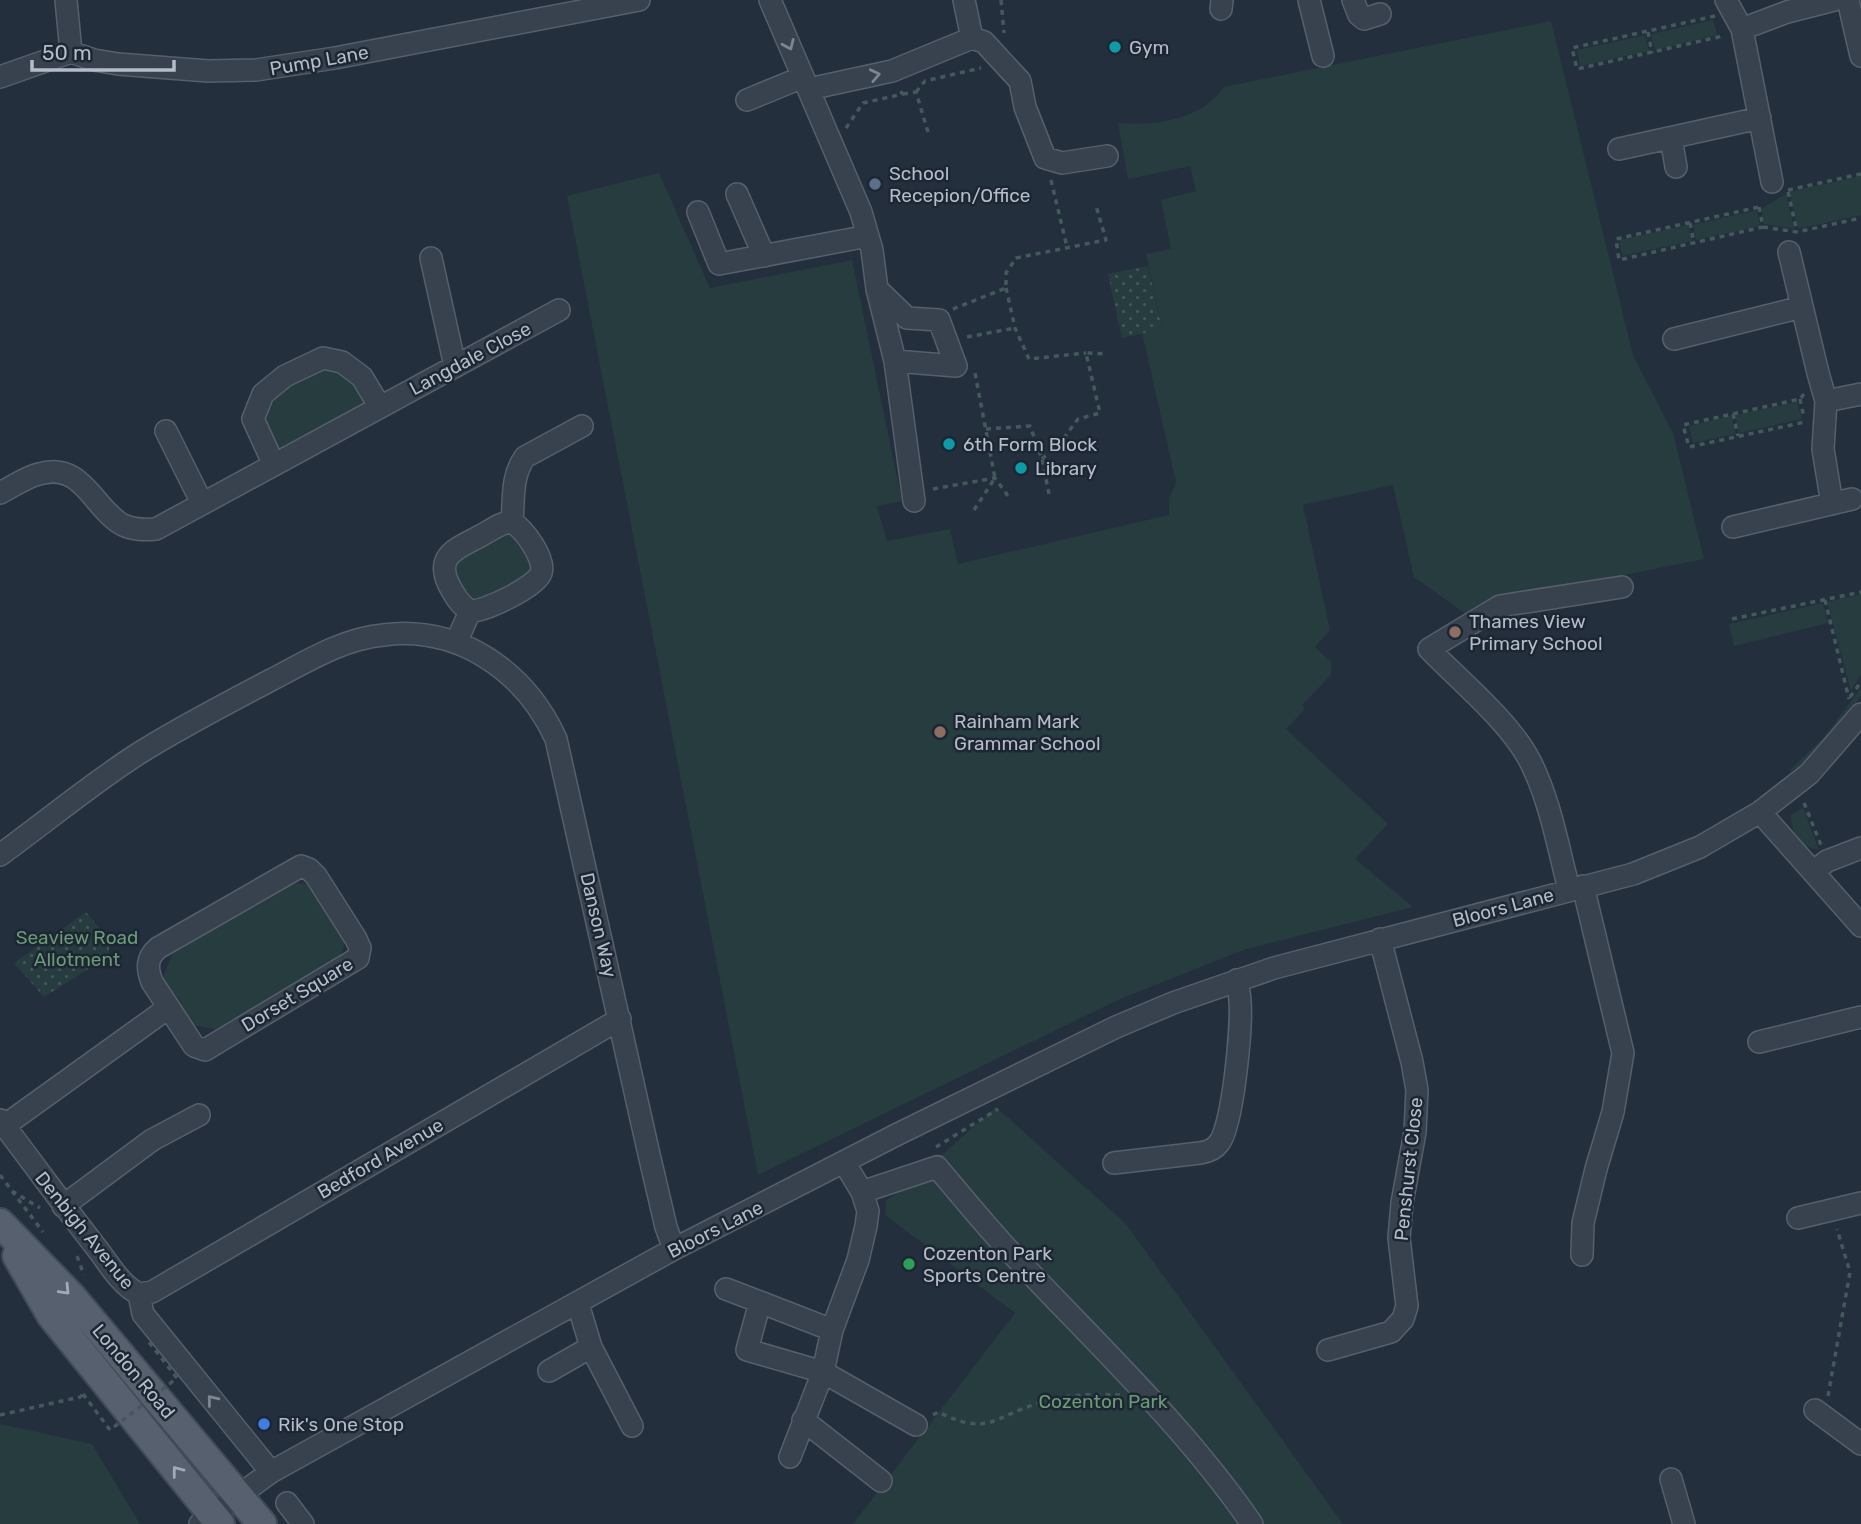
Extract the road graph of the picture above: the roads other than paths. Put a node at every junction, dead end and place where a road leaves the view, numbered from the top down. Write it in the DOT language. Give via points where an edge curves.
graph roads {
  1 [pos="66,0"];
  2 [pos="639,0"];
  3 [pos="770,0"];
  4 [pos="964,0"];
  5 [pos="1309,0"];
  6 [pos="1353,0"];
  7 [pos="1834,0"];
  8 [pos="1848,0"];
  9 [pos="1727,4"];
  10 [pos="560,7"];
  11 [pos="1380,14"];
  12 [pos="1742,29"];
  13 [pos="972,37"];
  14 [pos="71,52"];
  15 [pos="1323,56"];
  16 [pos="1861,56"];
  17 [pos="0,77"];
  18 [pos="806,83"];
  19 [pos="747,100"];
  20 [pos="1759,118"];
  21 [pos="1671,138"];
  22 [pos="1619,149"];
  23 [pos="1107,156"];
  24 [pos="1676,167"];
  25 [pos="1776,192"];
  26 [pos="737,194"];
  27 [pos="698,212"];
  28 [pos="867,236"];
  29 [pos="1793,242"];
  30 [pos="764,256"];
  31 [pos="431,258"];
  32 [pos="877,289"];
  33 [pos="1802,307"];
  34 [pos="559,310"];
  35 [pos="1674,339"];
  36 [pos="895,361"];
  37 [pos="454,366"];
  38 [pos="1861,394"];
  39 [pos="1826,401"];
  40 [pos="380,407"];
  41 [pos="582,426"];
  42 [pos="166,431"];
  43 [pos="274,465"];
  44 [pos="0,494"];
  45 [pos="915,497"];
  46 [pos="202,502"];
  47 [pos="512,522"];
  48 [pos="1733,527"];
  49 [pos="1622,587"];
  50 [pos="470,611"];
  51 [pos="456,643"];
  52 [pos="1851,707"];
  53 [pos="1760,812"];
  54 [pos="1861,848"];
  55 [pos="0,855"];
  56 [pos="1820,867"];
  57 [pos="1576,888"];
  58 [pos="1861,926"];
  59 [pos="1380,939"];
  60 [pos="1237,980"];
  61 [pos="168,1008"];
  62 [pos="1861,1017"];
  63 [pos="620,1019"];
  64 [pos="1759,1042"];
  65 [pos="200,1115"];
  66 [pos="2,1123"];
  67 [pos="844,1163"];
  68 [pos="1114,1163"];
  69 [pos="862,1192"];
  70 [pos="1861,1203"];
  71 [pos="64,1206"];
  72 [pos="1798,1218"];
  73 [pos="0,1226"];
  74 [pos="674,1249"];
  75 [pos="1582,1255"];
  76 [pos="726,1289"];
  77 [pos="139,1294"];
  78 [pos="760,1302"];
  79 [pos="578,1304"];
  80 [pos="832,1330"];
  81 [pos="591,1347"];
  82 [pos="1328,1350"];
  83 [pos="549,1371"];
  84 [pos="823,1372"];
  85 [pos="1820,1413"];
  86 [pos="803,1420"];
  87 [pos="916,1424"];
  88 [pos="632,1426"];
  89 [pos="1861,1444"];
  90 [pos="790,1457"];
  91 [pos="271,1472"];
  92 [pos="1671,1479"];
  93 [pos="881,1480"];
  94 [pos="237,1494"];
  95 [pos="287,1503"];
  96 [pos="210,1521"];
  97 [pos="262,1524"];
  98 [pos="303,1524"];
  99 [pos="1252,1524"];
  100 [pos="1684,1524"];
  1 -- 14 [label="street"];
  2 -- 10 [label="street, Pump Lane"];
  3 -- 18 [label="street, one-way"];
  4 -- 13 [label="street"];
  5 -- 15 [label="street"];
  6 -- 11 [label="street" via="1364,19"];
  7 -- 12 [label="street"];
  8 -- 16 [label="street"];
  9 -- 12 [label="street"];
  10 -- 14 [label="street, Pump Lane" via="256,70 118,64"];
  12 -- 20 [label="street"];
  18 -- 13 [label="street, one-way" via="892,71"];
  13 -- 23 [label="street" via="984,42 1020,81 1045,158 1062,163"];
  14 -- 17 [label="street"];
  18 -- 19 [label="street"];
  18 -- 28 [label="street"];
  20 -- 21 [label="street"];
  20 -- 25 [label="street"];
  21 -- 22 [label="street"];
  21 -- 24 [label="street"];
  26 -- 30 [label="street"];
  27 -- 30 [label="street" via="719,264"];
  28 -- 30 [label="street"];
  28 -- 32 [label="street"];
  29 -- 33 [label="street"];
  31 -- 37 [label="street"];
  32 -- 36 [label="street"];
  32 -- 36 [label="street" via="906,318 939,320 956,366"];
  33 -- 35 [label="street"];
  33 -- 39 [label="street"];
  34 -- 37 [label="street, Langdale Close"];
  36 -- 45 [label="street"];
  37 -- 40 [label="street, Langdale Close"];
  38 -- 39 [label="street"];
  39 -- 48 [label="street" via="1823,449 1842,501"];
  40 -- 43 [label="street, Langdale Close"];
  40 -- 43 [label="street" via="362,377 342,362 323,358 285,376 263,394 253,419"];
  41 -- 47 [label="street" via="525,457 519,465"];
  42 -- 46 [label="street"];
  43 -- 46 [label="street, Langdale Close"];
  44 -- 46 [label="street, Langdale Close" via="40,473 58,472 79,480 111,516 138,530 156,529"];
  47 -- 50 [label="street" via="455,550 445,561 444,574 452,591"];
  47 -- 50 [label="street" via="541,559 542,571 522,590 482,610"];
  49 -- 57 [label="street" via="1500,606 1429,649 1501,722 1529,758"];
  50 -- 51 [label="street"];
  51 -- 55 [label="street, Danson Way" via="402,633 338,646 141,752"];
  51 -- 63 [label="street, Danson Way" via="516,680 545,715 556,739"];
  52 -- 53 [label="street, Bloors Lane" via="1823,760"];
  53 -- 56 [label="street"];
  53 -- 57 [label="street, Bloors Lane" via="1669,860"];
  54 -- 56 [label="street"];
  56 -- 58 [label="street"];
  57 -- 59 [label="street, Bloors Lane"];
  57 -- 75 [label="street" via="1597,937 1623,1053 1613,1112 1583,1223"];
  59 -- 60 [label="street, Bloors Lane"];
  59 -- 82 [label="street, Penshurst Close" via="1417,1090 1400,1220 1407,1306 1391,1332"];
  60 -- 67 [label="street, Bloors Lane" via="1116,1027"];
  60 -- 68 [label="street" via="1239,1032 1221,1140 1200,1153"];
  61 -- 61 [label="street, Dorset Square" via="148,971 153,953 301,866 316,876 360,948 358,958 347,967 205,1050 194,1046"];
  61 -- 66 [label="street"];
  62 -- 64 [label="street"];
  63 -- 74 [label="street, Danson Way"];
  63 -- 77 [label="street, Bedford Avenue" via="152,1292"];
  65 -- 71 [label="street" via="152,1140"];
  66 -- 71 [label="street, Denbigh Avenue"];
  67 -- 69 [label="street"];
  67 -- 74 [label="street, Bloors Lane"];
  69 -- 80 [label="street" via="866,1226"];
  69 -- 99 [label="street" via="937,1167 1145,1395"];
  70 -- 72 [label="street"];
  71 -- 77 [label="street, Denbigh Avenue" via="124,1283"];
  73 -- 94 [label="main road, London Road, one-way" via="72,1297"];
  96 -- 73 [label="main road, London Road, one-way" via="51,1315"];
  74 -- 79 [label="street, Bloors Lane"];
  76 -- 78 [label="street"];
  91 -- 77 [label="street, Denbigh Avenue, one-way" via="143,1314"];
  78 -- 80 [label="street"];
  78 -- 84 [label="street" via="747,1350"];
  79 -- 81 [label="street"];
  79 -- 91 [label="street, Bloors Lane"];
  80 -- 84 [label="street"];
  81 -- 83 [label="street"];
  81 -- 88 [label="street"];
  84 -- 86 [label="street"];
  84 -- 87 [label="street"];
  85 -- 89 [label="street"];
  86 -- 90 [label="street"];
  86 -- 93 [label="street"];
  91 -- 94 [label="street, Bloors Lane"];
  92 -- 100 [label="street"];
  94 -- 96 [label="street, Bloors Lane"];
  94 -- 97 [label="main road, London Road"];
  95 -- 98 [label="street"];
}
